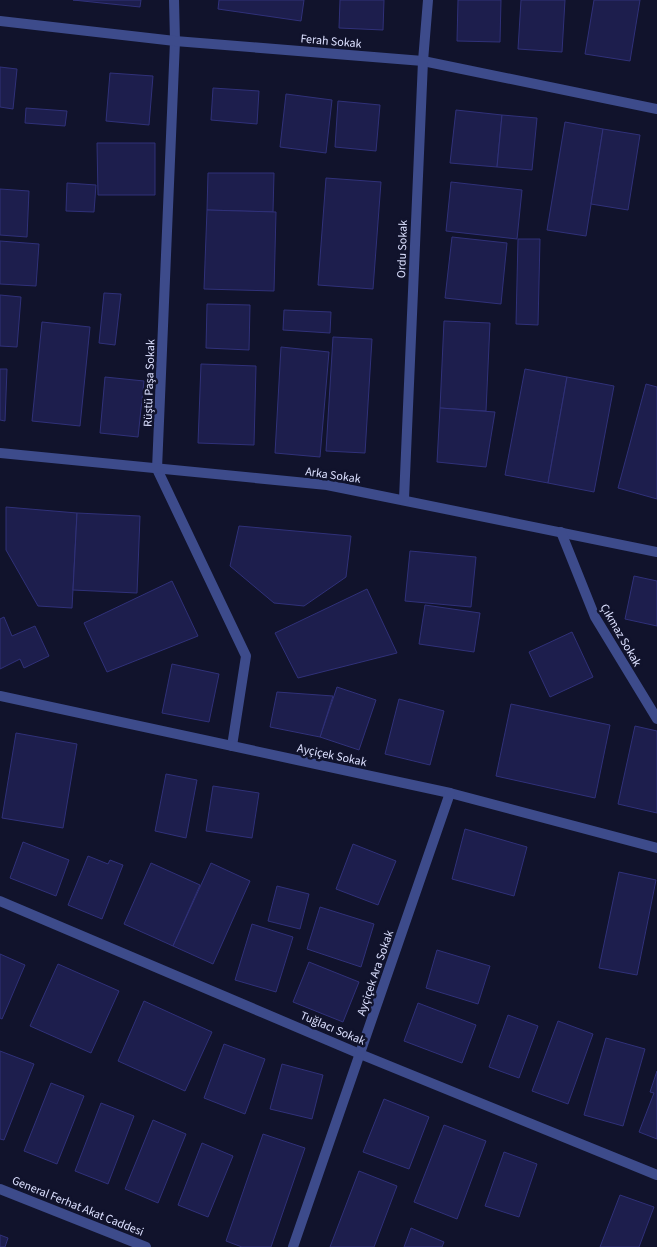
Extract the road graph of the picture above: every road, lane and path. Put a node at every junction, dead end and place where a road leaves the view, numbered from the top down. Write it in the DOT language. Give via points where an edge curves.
graph roads {
  1 [pos="174,0"];
  2 [pos="428,0"];
  3 [pos="0,21"];
  4 [pos="175,42"];
  5 [pos="423,61"];
  6 [pos="657,109"];
  7 [pos="0,453"];
  8 [pos="158,469"];
  9 [pos="404,499"];
  10 [pos="561,532"];
  11 [pos="657,552"];
  12 [pos="0,696"];
  13 [pos="657,719"];
  14 [pos="232,746"];
  15 [pos="450,793"];
  16 [pos="657,848"];
  17 [pos="0,901"];
  18 [pos="360,1054"];
  19 [pos="657,1175"];
  20 [pos="0,1189"];
  21 [pos="146,1247"];
  22 [pos="293,1247"];
  1 -- 4 [label="street, Rüştü Paşa Sokak"];
  2 -- 5 [label="street, Ordu Sokak"];
  3 -- 4 [label="street, Ferah Sokak"];
  4 -- 5 [label="street, Ferah Sokak"];
  4 -- 8 [label="street, Rüştü Paşa Sokak"];
  5 -- 6 [label="street, Ferah Sokak"];
  5 -- 9 [label="street, Ordu Sokak"];
  7 -- 8 [label="street, Arka Sokak"];
  8 -- 9 [label="street, Arka Sokak" via="327,485"];
  8 -- 14 [label="street, Rüştü Paşa Sokak" via="246,656"];
  9 -- 10 [label="street, Arka Sokak"];
  10 -- 11 [label="street, Arka Sokak"];
  10 -- 13 [label="street, Çıkmaz Sokak" via="595,617"];
  12 -- 14 [label="street, Ayçiçek Sokak"];
  14 -- 15 [label="street, Ayçiçek Sokak"];
  15 -- 16 [label="street, Ayçiçek Sokak"];
  15 -- 18 [label="street, Ayçiçek Ara Sokak"];
  17 -- 18 [label="street, Tuğlacı Sokak"];
  18 -- 19 [label="street, Tuğlacı Sokak"];
  18 -- 22 [label="street, Ayçiçek Ara Sokak"];
  20 -- 21 [label="street, General Ferhat Akat Caddesi"];
}
